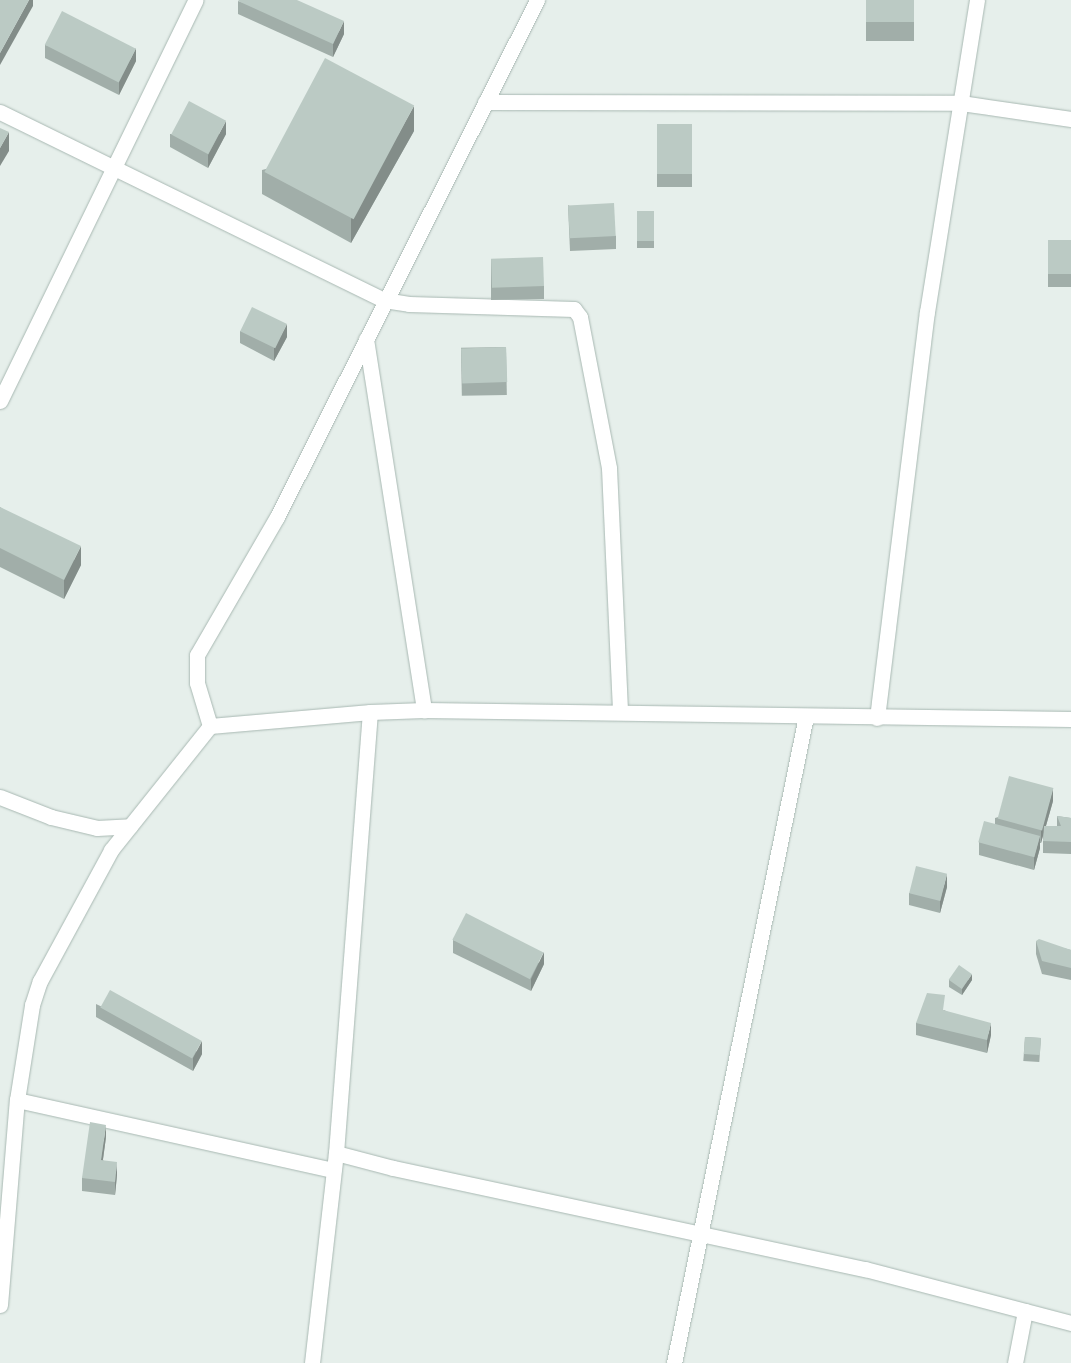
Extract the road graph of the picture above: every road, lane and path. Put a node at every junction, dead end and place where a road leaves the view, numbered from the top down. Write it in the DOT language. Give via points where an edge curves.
graph roads {
  1 [pos="196,0"];
  2 [pos="537,0"];
  3 [pos="977,0"];
  4 [pos="485,102"];
  5 [pos="961,103"];
  6 [pos="0,112"];
  7 [pos="1071,119"];
  8 [pos="114,168"];
  9 [pos="384,300"];
  10 [pos="366,340"];
  11 [pos="0,401"];
  12 [pos="424,710"];
  13 [pos="370,712"];
  14 [pos="620,712"];
  15 [pos="806,716"];
  16 [pos="877,718"];
  17 [pos="1071,719"];
  18 [pos="210,726"];
  19 [pos="0,797"];
  20 [pos="130,826"];
  21 [pos="17,1100"];
  22 [pos="6,1149"];
  23 [pos="336,1153"];
  24 [pos="333,1170"];
  25 [pos="700,1234"];
  26 [pos="0,1305"];
  27 [pos="1024,1311"];
  28 [pos="1071,1323"];
  29 [pos="312,1363"];
  30 [pos="674,1363"];
  31 [pos="1015,1363"];
  1 -- 8 [label="street"];
  2 -- 4 [label="street"];
  3 -- 5 [label="street"];
  4 -- 5 [label="street"];
  4 -- 9 [label="street"];
  5 -- 7 [label="street"];
  5 -- 16 [label="street" via="927,312"];
  6 -- 8 [label="street"];
  8 -- 9 [label="street"];
  8 -- 11 [label="street"];
  9 -- 10 [label="street"];
  9 -- 14 [label="street" via="409,304 562,307 574,310 580,317 609,468"];
  10 -- 12 [label="street"];
  10 -- 18 [label="street" via="277,518 197,655 197,683"];
  12 -- 13 [label="street"];
  12 -- 14 [label="street"];
  13 -- 18 [label="street"];
  13 -- 23 [label="street"];
  14 -- 15 [label="street"];
  15 -- 16 [label="street"];
  15 -- 25 [label="street"];
  16 -- 17 [label="street"];
  18 -- 20 [label="street"];
  19 -- 20 [label="street" via="51,817 97,828"];
  20 -- 21 [label="street" via="94,880 40,981 32,1005"];
  21 -- 22 [label="street"];
  21 -- 24 [label="street"];
  22 -- 26 [label="street"];
  23 -- 24 [label="street"];
  23 -- 25 [label="street"];
  24 -- 29 [label="street"];
  25 -- 27 [label="street" via="865,1269"];
  25 -- 30 [label="street"];
  27 -- 28 [label="street"];
  27 -- 31 [label="street"];
}
